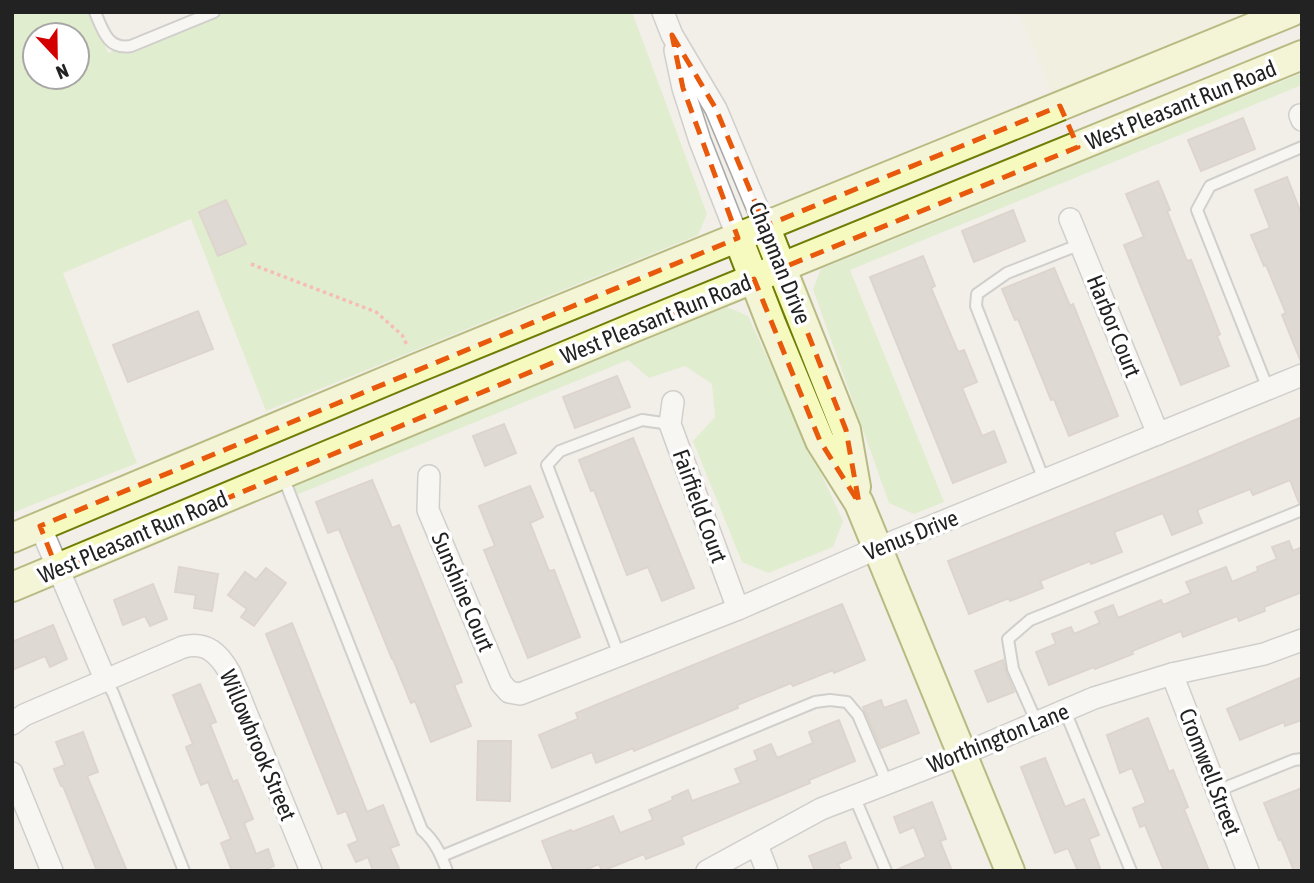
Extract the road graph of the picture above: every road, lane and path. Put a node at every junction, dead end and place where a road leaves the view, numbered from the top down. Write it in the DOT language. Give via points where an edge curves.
graph roads {
  1 [pos="95,12"];
  2 [pos="214,12"];
  3 [pos="663,12"];
  4 [pos="1291,12"];
  5 [pos="672,35"];
  6 [pos="1302,55"];
  7 [pos="1060,106"];
  8 [pos="1077,147"];
  9 [pos="1302,147"];
  10 [pos="1070,219"];
  11 [pos="765,226"];
  12 [pos="738,238"];
  13 [pos="1081,244"];
  14 [pos="251,264"];
  15 [pos="782,268"];
  16 [pos="754,279"];
  17 [pos="417,368"];
  18 [pos="1302,375"];
  19 [pos="1268,389"];
  20 [pos="673,402"];
  21 [pos="670,424"];
  22 [pos="1158,434"];
  23 [pos="257,435"];
  24 [pos="278,476"];
  25 [pos="429,476"];
  26 [pos="1044,480"];
  27 [pos="859,503"];
  28 [pos="1302,510"];
  29 [pos="40,526"];
  30 [pos="12,538"];
  31 [pos="877,548"];
  32 [pos="57,569"];
  33 [pos="12,587"];
  34 [pos="738,609"];
  35 [pos="1302,640"];
  36 [pos="619,655"];
  37 [pos="1172,674"];
  38 [pos="105,679"];
  39 [pos="520,694"];
  40 [pos="1065,711"];
  41 [pos="1037,723"];
  42 [pos="12,724"];
  43 [pos="963,754"];
  44 [pos="1302,759"];
  45 [pos="12,773"];
  46 [pos="887,783"];
  47 [pos="1217,791"];
  48 [pos="854,796"];
  49 [pos="757,845"];
  50 [pos="442,856"];
  51 [pos="52,871"];
  52 [pos="184,871"];
  53 [pos="311,871"];
  54 [pos="447,871"];
  55 [pos="707,871"];
  56 [pos="767,871"];
  57 [pos="886,871"];
  58 [pos="1010,871"];
  59 [pos="1131,871"];
  60 [pos="1248,871"];
  1 -- 2 [label="lane" via="107,37 122,48"];
  3 -- 5 [label="street, Chapman Drive"];
  4 -- 7 [label="main road, West Pleasant Run Road"];
  5 -- 11 [label="street, Chapman Drive" via="716,109"];
  5 -- 12 [label="street, Chapman Drive" via="682,88"];
  6 -- 8 [label="main road, West Pleasant Run Road"];
  7 -- 8 [label="main road"];
  7 -- 11 [label="main road, West Pleasant Run Road"];
  8 -- 15 [label="main road, West Pleasant Run Road"];
  9 -- 19 [label="lane" via="1210,186 1198,210"];
  10 -- 13 [label="street, Harbor Court"];
  11 -- 12 [label="main road, West Pleasant Run Road"];
  11 -- 15 [label="main road, Chapman Drive"];
  12 -- 16 [label="main road, Chapman Drive"];
  12 -- 17 [label="main road, West Pleasant Run Road"];
  13 -- 22 [label="street, Harbor Court"];
  13 -- 26 [label="lane" via="1007,273 977,294 976,306"];
  14 -- 17 [label="path" via="376,312 402,335"];
  15 -- 16 [label="main road, West Pleasant Run Road"];
  15 -- 27 [label="main road, Chapman Drive" via="846,429"];
  16 -- 24 [label="main road, West Pleasant Run Road"];
  16 -- 27 [label="main road, Chapman Drive" via="820,441"];
  17 -- 23 [label="main road, West Pleasant Run Road"];
  18 -- 19 [label="street, Venus Drive"];
  19 -- 22 [label="street, Venus Drive"];
  20 -- 21 [label="street, Fairfield Court"];
  21 -- 34 [label="street, Fairfield Court"];
  21 -- 36 [label="lane" via="642,420 560,451 547,465"];
  22 -- 26 [label="street, Venus Drive"];
  23 -- 24 [label="main road"];
  23 -- 29 [label="main road, West Pleasant Run Road"];
  24 -- 32 [label="main road, West Pleasant Run Road"];
  24 -- 50 [label="lane" via="422,830"];
  25 -- 39 [label="street, Sunshine Court" via="428,510 501,683 509,692"];
  26 -- 31 [label="street, Venus Drive"];
  27 -- 31 [label="main road, Chapman Drive"];
  28 -- 41 [label="lane" via="1030,620 1008,639 1013,669"];
  29 -- 30 [label="main road, West Pleasant Run Road"];
  29 -- 32 [label="street"];
  31 -- 34 [label="street, Venus Drive"];
  31 -- 43 [label="main road, Chapman Drive"];
  32 -- 33 [label="main road, West Pleasant Run Road"];
  32 -- 38 [label="street"];
  34 -- 36 [label="street, Venus Drive"];
  35 -- 37 [label="street, Worthington Lane" via="1264,654"];
  36 -- 39 [label="street, Venus Drive"];
  37 -- 40 [label="street, Worthington Lane"];
  37 -- 47 [label="street, Cromwell Street"];
  38 -- 42 [label="street, Willowbrook Street"];
  38 -- 52 [label="lane"];
  38 -- 53 [label="street, Willowbrook Street" via="192,645 214,651 230,673"];
  40 -- 41 [label="street, Worthington Lane"];
  40 -- 59 [label="lane"];
  41 -- 43 [label="street, Worthington Lane"];
  43 -- 46 [label="street, Worthington Lane"];
  43 -- 58 [label="main road, Chapman Drive"];
  44 -- 47 [label="lane"];
  45 -- 51 [label="street"];
  46 -- 48 [label="street, Worthington Lane"];
  46 -- 50 [label="lane" via="858,715 847,702 815,702"];
  47 -- 60 [label="street, Cromwell Street"];
  48 -- 49 [label="street, Worthington Lane"];
  48 -- 57 [label="lane"];
  49 -- 55 [label="street, Worthington Lane"];
  49 -- 56 [label="street"];
  50 -- 54 [label="lane"];
}
